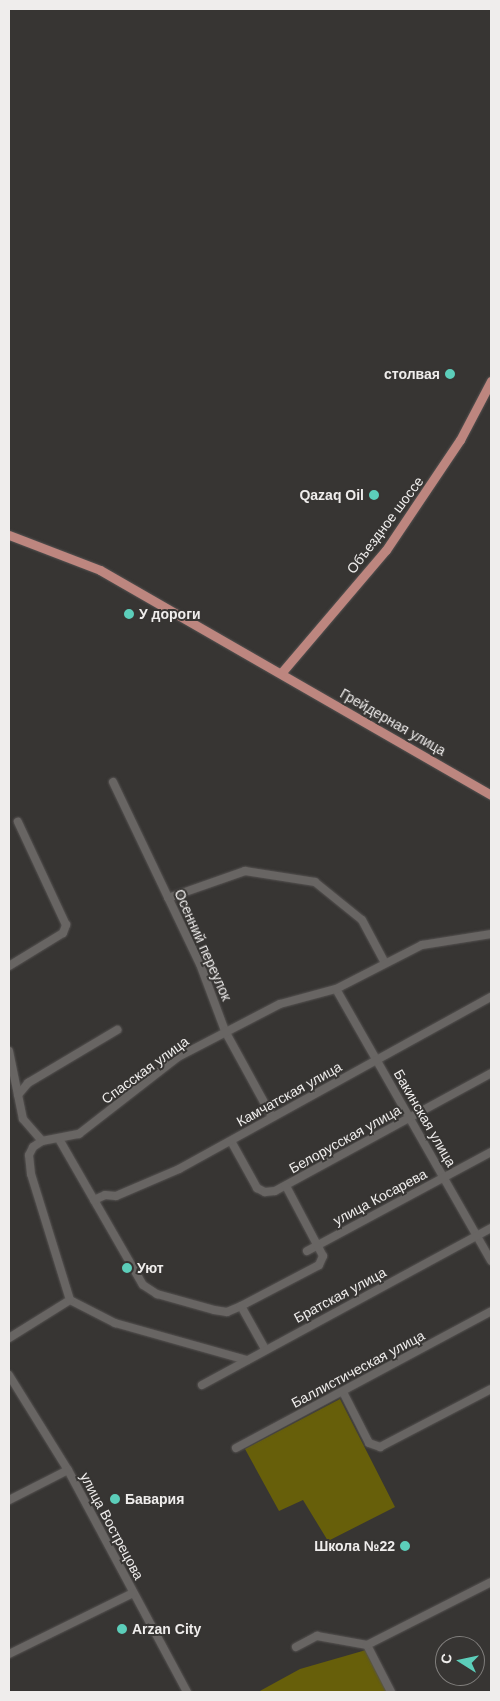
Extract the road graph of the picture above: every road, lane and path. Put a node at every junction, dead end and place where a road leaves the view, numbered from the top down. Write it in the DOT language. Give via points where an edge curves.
graph roads {
  1 [pos="491,381"];
  2 [pos="9,536"];
  3 [pos="282,672"];
  4 [pos="113,782"];
  5 [pos="491,795"];
  6 [pos="18,822"];
  7 [pos="168,898"];
  8 [pos="491,934"];
  9 [pos="385,963"];
  10 [pos="9,966"];
  11 [pos="336,990"];
  12 [pos="491,997"];
  13 [pos="117,1030"];
  14 [pos="225,1031"];
  15 [pos="9,1051"];
  16 [pos="377,1060"];
  17 [pos="491,1074"];
  18 [pos="18,1095"];
  19 [pos="411,1116"];
  20 [pos="272,1117"];
  21 [pos="59,1139"];
  22 [pos="230,1141"];
  23 [pos="42,1142"];
  24 [pos="491,1152"];
  25 [pos="444,1176"];
  26 [pos="286,1186"];
  27 [pos="94,1200"];
  28 [pos="491,1228"];
  29 [pos="477,1236"];
  30 [pos="318,1244"];
  31 [pos="307,1251"];
  32 [pos="491,1261"];
  33 [pos="70,1300"];
  34 [pos="240,1306"];
  35 [pos="491,1311"];
  36 [pos="9,1338"];
  37 [pos="265,1349"];
  38 [pos="247,1360"];
  39 [pos="9,1375"];
  40 [pos="202,1385"];
  41 [pos="491,1389"];
  42 [pos="343,1392"];
  43 [pos="236,1448"];
  44 [pos="68,1470"];
  45 [pos="9,1500"];
  46 [pos="491,1582"];
  47 [pos="133,1593"];
  48 [pos="367,1645"];
  49 [pos="296,1647"];
  50 [pos="9,1654"];
  51 [pos="187,1692"];
  52 [pos="391,1692"];
  1 -- 3 [label="main road, Объездное шоссе" via="455,448 386,550"];
  2 -- 3 [label="main road, Грейдерная улица" via="100,570"];
  3 -- 5 [label="main road, Грейдерная улица"];
  4 -- 7 [label="street, Осенний переулок"];
  6 -- 10 [label="street" via="66,924 63,933"];
  7 -- 9 [label="street" via="245,871 314,882 362,920"];
  7 -- 14 [label="street, Осенний переулок" via="200,964"];
  8 -- 9 [label="street, Спасская улица" via="422,945"];
  9 -- 11 [label="street, Спасская улица"];
  11 -- 14 [label="street, Спасская улица" via="280,1004"];
  11 -- 16 [label="street, Бакинская улица"];
  12 -- 16 [label="street, Камчатская улица"];
  13 -- 18 [label="street" via="28,1083"];
  14 -- 20 [label="street, Осенний переулок"];
  14 -- 21 [label="street, Спасская улица" via="178,1057 79,1134"];
  15 -- 18 [label="street"];
  16 -- 19 [label="street, Бакинская улица"];
  16 -- 20 [label="street, Камчатская улица"];
  17 -- 19 [label="street, Белорусская улица"];
  18 -- 23 [label="street" via="23,1119"];
  19 -- 25 [label="street, Бакинская улица"];
  19 -- 26 [label="street, Белорусская улица"];
  20 -- 22 [label="street, Камчатская улица"];
  21 -- 23 [label="street, Спасская улица"];
  21 -- 27 [label="street"];
  22 -- 26 [label="street, Белорусская улица" via="257,1188 264,1192"];
  22 -- 27 [label="street, Камчатская улица" via="178,1169 116,1196 106,1195"];
  23 -- 33 [label="street" via="33,1147 29,1155 31,1174"];
  24 -- 25 [label="street, улица Косарева"];
  25 -- 29 [label="street, Бакинская улица"];
  25 -- 30 [label="street, улица Косарева"];
  26 -- 30 [label="street"];
  27 -- 34 [label="street" via="143,1285 157,1294 214,1310 227,1312"];
  28 -- 29 [label="street, Братская улица"];
  29 -- 32 [label="street, Бакинская улица"];
  29 -- 37 [label="street, Братская улица"];
  30 -- 31 [label="street, улица Косарева"];
  30 -- 34 [label="street" via="323,1256 319,1266"];
  33 -- 36 [label="street"];
  33 -- 38 [label="street" via="115,1323"];
  34 -- 37 [label="street"];
  35 -- 42 [label="street, Баллистическая улица"];
  37 -- 38 [label="street, Братская улица"];
  38 -- 40 [label="street, Братская улица"];
  39 -- 44 [label="street, улица Вострецова"];
  41 -- 42 [label="street" via="380,1447 369,1443"];
  42 -- 43 [label="street, Баллистическая улица"];
  44 -- 45 [label="street"];
  44 -- 47 [label="street, улица Вострецова"];
  46 -- 48 [label="street"];
  47 -- 50 [label="street"];
  47 -- 51 [label="street, улица Вострецова"];
  48 -- 49 [label="street" via="317,1636"];
  48 -- 52 [label="street"];
}
